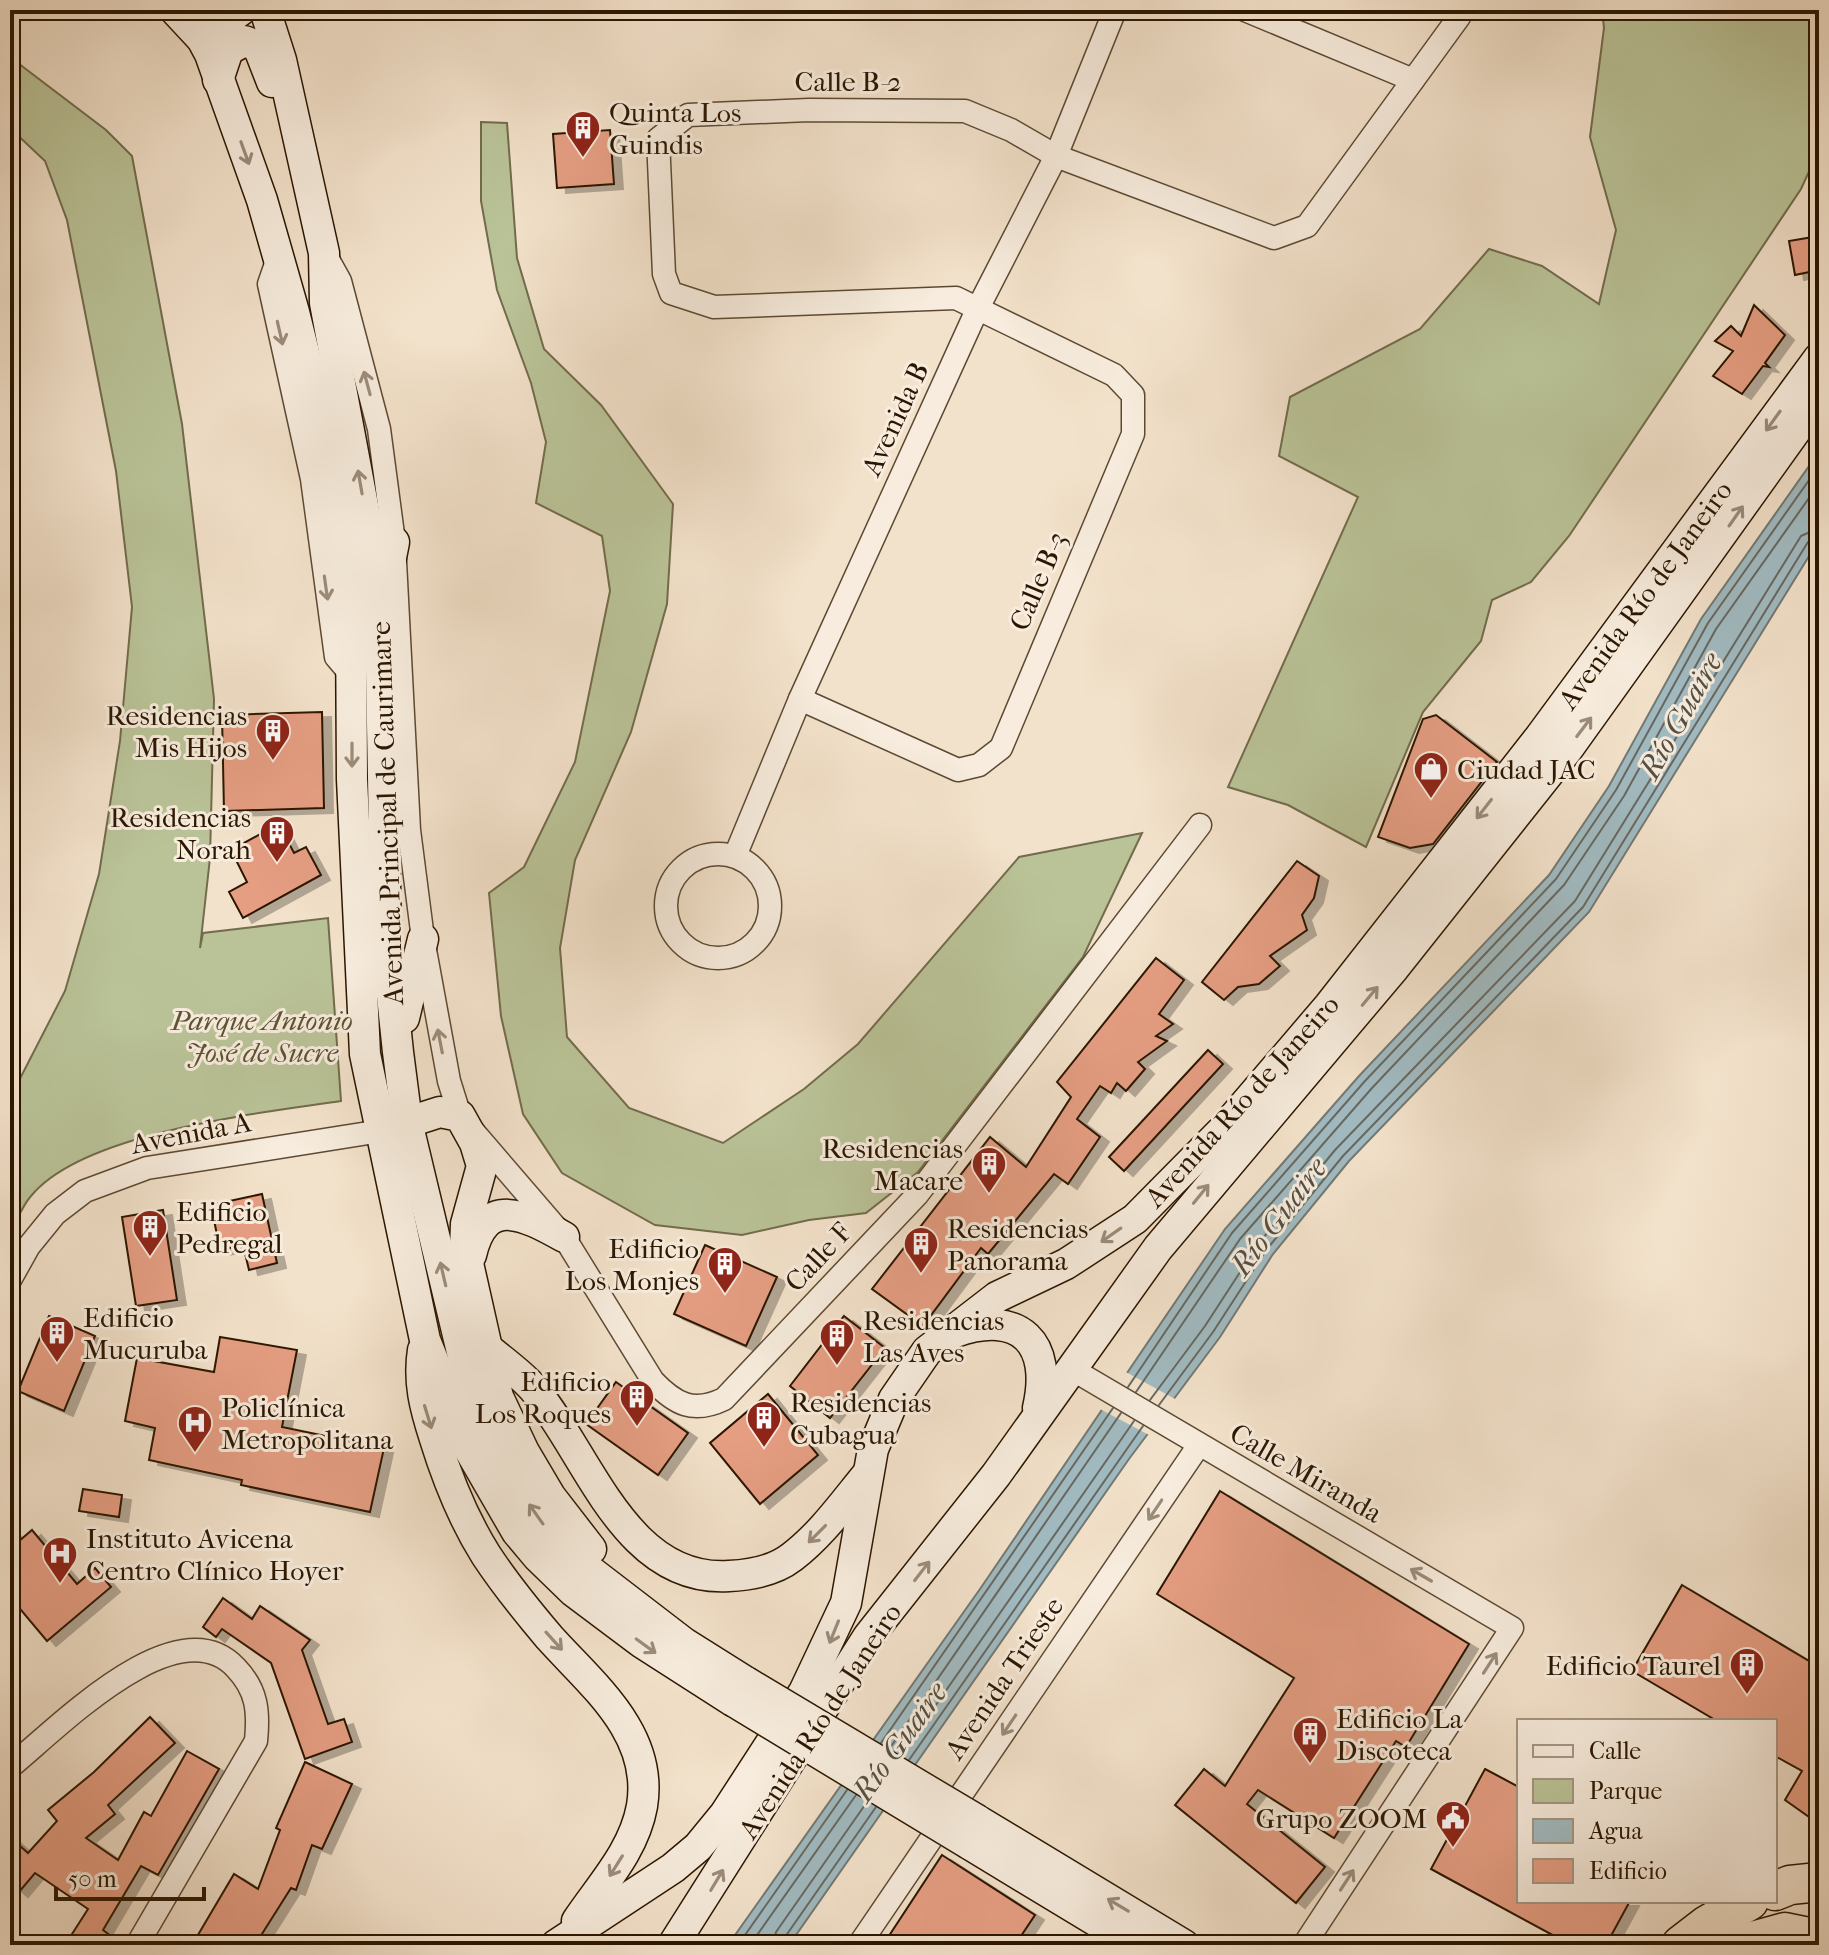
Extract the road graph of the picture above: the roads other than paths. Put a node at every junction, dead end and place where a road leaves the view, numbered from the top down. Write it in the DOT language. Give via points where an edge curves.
graph roads {
  1 [pos="175,10"];
  2 [pos="265,10"];
  3 [pos="1115,10"];
  4 [pos="1245,10"];
  5 [pos="1459,17"];
  6 [pos="217,21"];
  7 [pos="218,80"];
  8 [pos="1413,80"];
  9 [pos="299,149"];
  10 [pos="1056,156"];
  11 [pos="324,253"];
  12 [pos="977,310"];
  13 [pos="1819,358"];
  14 [pos="1819,398"];
  15 [pos="394,542"];
  16 [pos="380,615"];
  17 [pos="800,699"];
  18 [pos="383,815"];
  19 [pos="1200,825"];
  20 [pos="735,856"];
  21 [pos="423,939"];
  22 [pos="398,1052"];
  23 [pos="460,1116"];
  24 [pos="394,1127"];
  25 [pos="564,1237"];
  26 [pos="469,1269"];
  27 [pos="10,1280"];
  28 [pos="1023,1333"];
  29 [pos="945,1336"];
  30 [pos="425,1340"];
  31 [pos="487,1348"];
  32 [pos="1070,1368"];
  33 [pos="1037,1414"];
  34 [pos="1195,1443"];
  35 [pos="867,1474"];
  36 [pos="633,1606"];
  37 [pos="739,1691"];
  38 [pos="10,1767"];
  39 [pos="973,1832"];
  40 [pos="1819,1882"];
  41 [pos="1777,1890"];
  42 [pos="1746,1903"];
  43 [pos="1819,1939"];
  44 [pos="561,1941"];
  45 [pos="137,1945"];
  46 [pos="673,1945"];
  47 [pos="859,1945"];
  48 [pos="1136,1945"];
  49 [pos="1184,1945"];
  50 [pos="1304,1945"];
  51 [pos="1681,1945"];
  52 [pos="1738,1945"];
  1 -- 6 [label="main road, Avenida Principal de Caurimare"];
  2 -- 9 [label="main road, Avenida Principal de Caurimare"];
  3 -- 10 [label="street, Avenida B"];
  4 -- 8 [label="street"];
  5 -- 8 [label="street, Calle B-2"];
  6 -- 7 [label="main road, Avenida Principal de Caurimare"];
  7 -- 9 [label="main road" via="228,50 244,41 258,46 283,127"];
  7 -- 24 [label="main road, Avenida Principal de Caurimare, one-way" via="278,258 322,425 342,532 353,677 352,779 364,1038"];
  8 -- 10 [label="street, Calle B-2" via="1307,226 1274,238"];
  9 -- 11 [label="main road, Avenida Principal de Caurimare"];
  10 -- 12 [label="street, Avenida B"];
  10 -- 12 [label="street, Calle B-2" via="965,111 688,115 658,139 664,274 671,293 714,307 925,297 956,298"];
  15 -- 11 [label="street, Avenida Principal de Caurimare, one-way" via="379,429 340,281"];
  16 -- 11 [label="main road, Avenida Principal de Caurimare, one-way" via="325,303"];
  12 -- 17 [label="street, Avenida B"];
  12 -- 17 [label="street, Calle B-3" via="1114,375 1133,395 1133,434 1001,748 979,765 958,770"];
  13 -- 29 [label="main road, Avenida Río de Janeiro, one-way" via="1540,737 1329,1006 1223,1130 1135,1219 1066,1264 997,1297"];
  32 -- 14 [label="main road, Avenida Río de Janeiro, one-way" via="1205,1188 1394,968 1567,750"];
  15 -- 16 [label="main road"];
  15 -- 21 [label="street, Avenida Principal de Caurimare" via="409,830"];
  16 -- 18 [label="main road, Avenida Principal de Caurimare"];
  17 -- 20 [label="street, Avenida B"];
  18 -- 22 [label="main road, Avenida Principal de Caurimare" via="386,939"];
  18 -- 24 [label="main road" via="371,836 385,1110"];
  19 -- 25 [label="street, Calle F" via="917,1195 724,1399 707,1407 686,1407 668,1397"];
  20 -- 20 [label="street" via="698,857 682,868 666,898 672,931 689,949 708,957 735,956 751,947 769,918 765,880"];
  21 -- 22 [label="main road"];
  23 -- 21 [label="street, Avenida Principal de Caurimare, one-way" via="443,1056"];
  22 -- 24 [label="main road, Avenida Principal de Caurimare"];
  23 -- 24 [label="main road" via="440,1112"];
  23 -- 25 [label="street, Calle F"];
  23 -- 26 [label="main road" via="482,1166 466,1224"];
  24 -- 27 [label="street, Avenida A" via="147,1168 85,1191 55,1214"];
  24 -- 30 [label="main road, Avenida Principal de Caurimare"];
  36 -- 24 [label="main road, Avenida Principal de Caurimare, one-way" via="572,1557 537,1517 503,1463 467,1373"];
  25 -- 26 [label="main road" via="520,1215 493,1217 478,1234"];
  26 -- 31 [label="main road"];
  28 -- 29 [label="main road" via="988,1324"];
  28 -- 32 [label="main road"];
  28 -- 33 [label="main road" via="1036,1348 1044,1373"];
  29 -- 35 [label="main road, Avenida Río de Janeiro" via="927,1351 894,1399"];
  30 -- 37 [label="main road, Avenida Principal de Caurimare, one-way" via="469,1449 517,1532 538,1557 641,1642"];
  30 -- 44 [label="main road, one-way" via="420,1369 423,1399 461,1507 494,1565 606,1697 638,1752 642,1805 633,1834 602,1888"];
  35 -- 31 [label="main road, one-way" via="825,1526 779,1566 738,1576 686,1573 622,1520 534,1389"];
  31 -- 36 [label="main road" via="498,1397 524,1452 575,1531 626,1587"];
  32 -- 33 [label="main road, Avenida Río de Janeiro"];
  32 -- 34 [label="street, Calle Miranda"];
  46 -- 33 [label="main road, Avenida Río de Janeiro, one-way" via="868,1637 967,1513"];
  34 -- 47 [label="street, Avenida Trieste, one-way"];
  50 -- 34 [label="street, Calle Miranda, one-way" via="1512,1628"];
  35 -- 44 [label="main road, Avenida Río de Janeiro, one-way" via="846,1603 804,1692 745,1784 698,1847"];
  36 -- 37 [label="main road, Avenida Principal de Caurimare"];
  37 -- 39 [label="main road, bridge"];
  38 -- 45 [label="street" via="97,1694 175,1652 212,1651 251,1685 259,1717 256,1741"];
  39 -- 48 [label="main road"];
  49 -- 39 [label="main road, one-way"];
  40 -- 41 [label="highway"];
  42 -- 51 [label="highway"];
  43 -- 52 [label="highway" via="1785,1932"];
}
